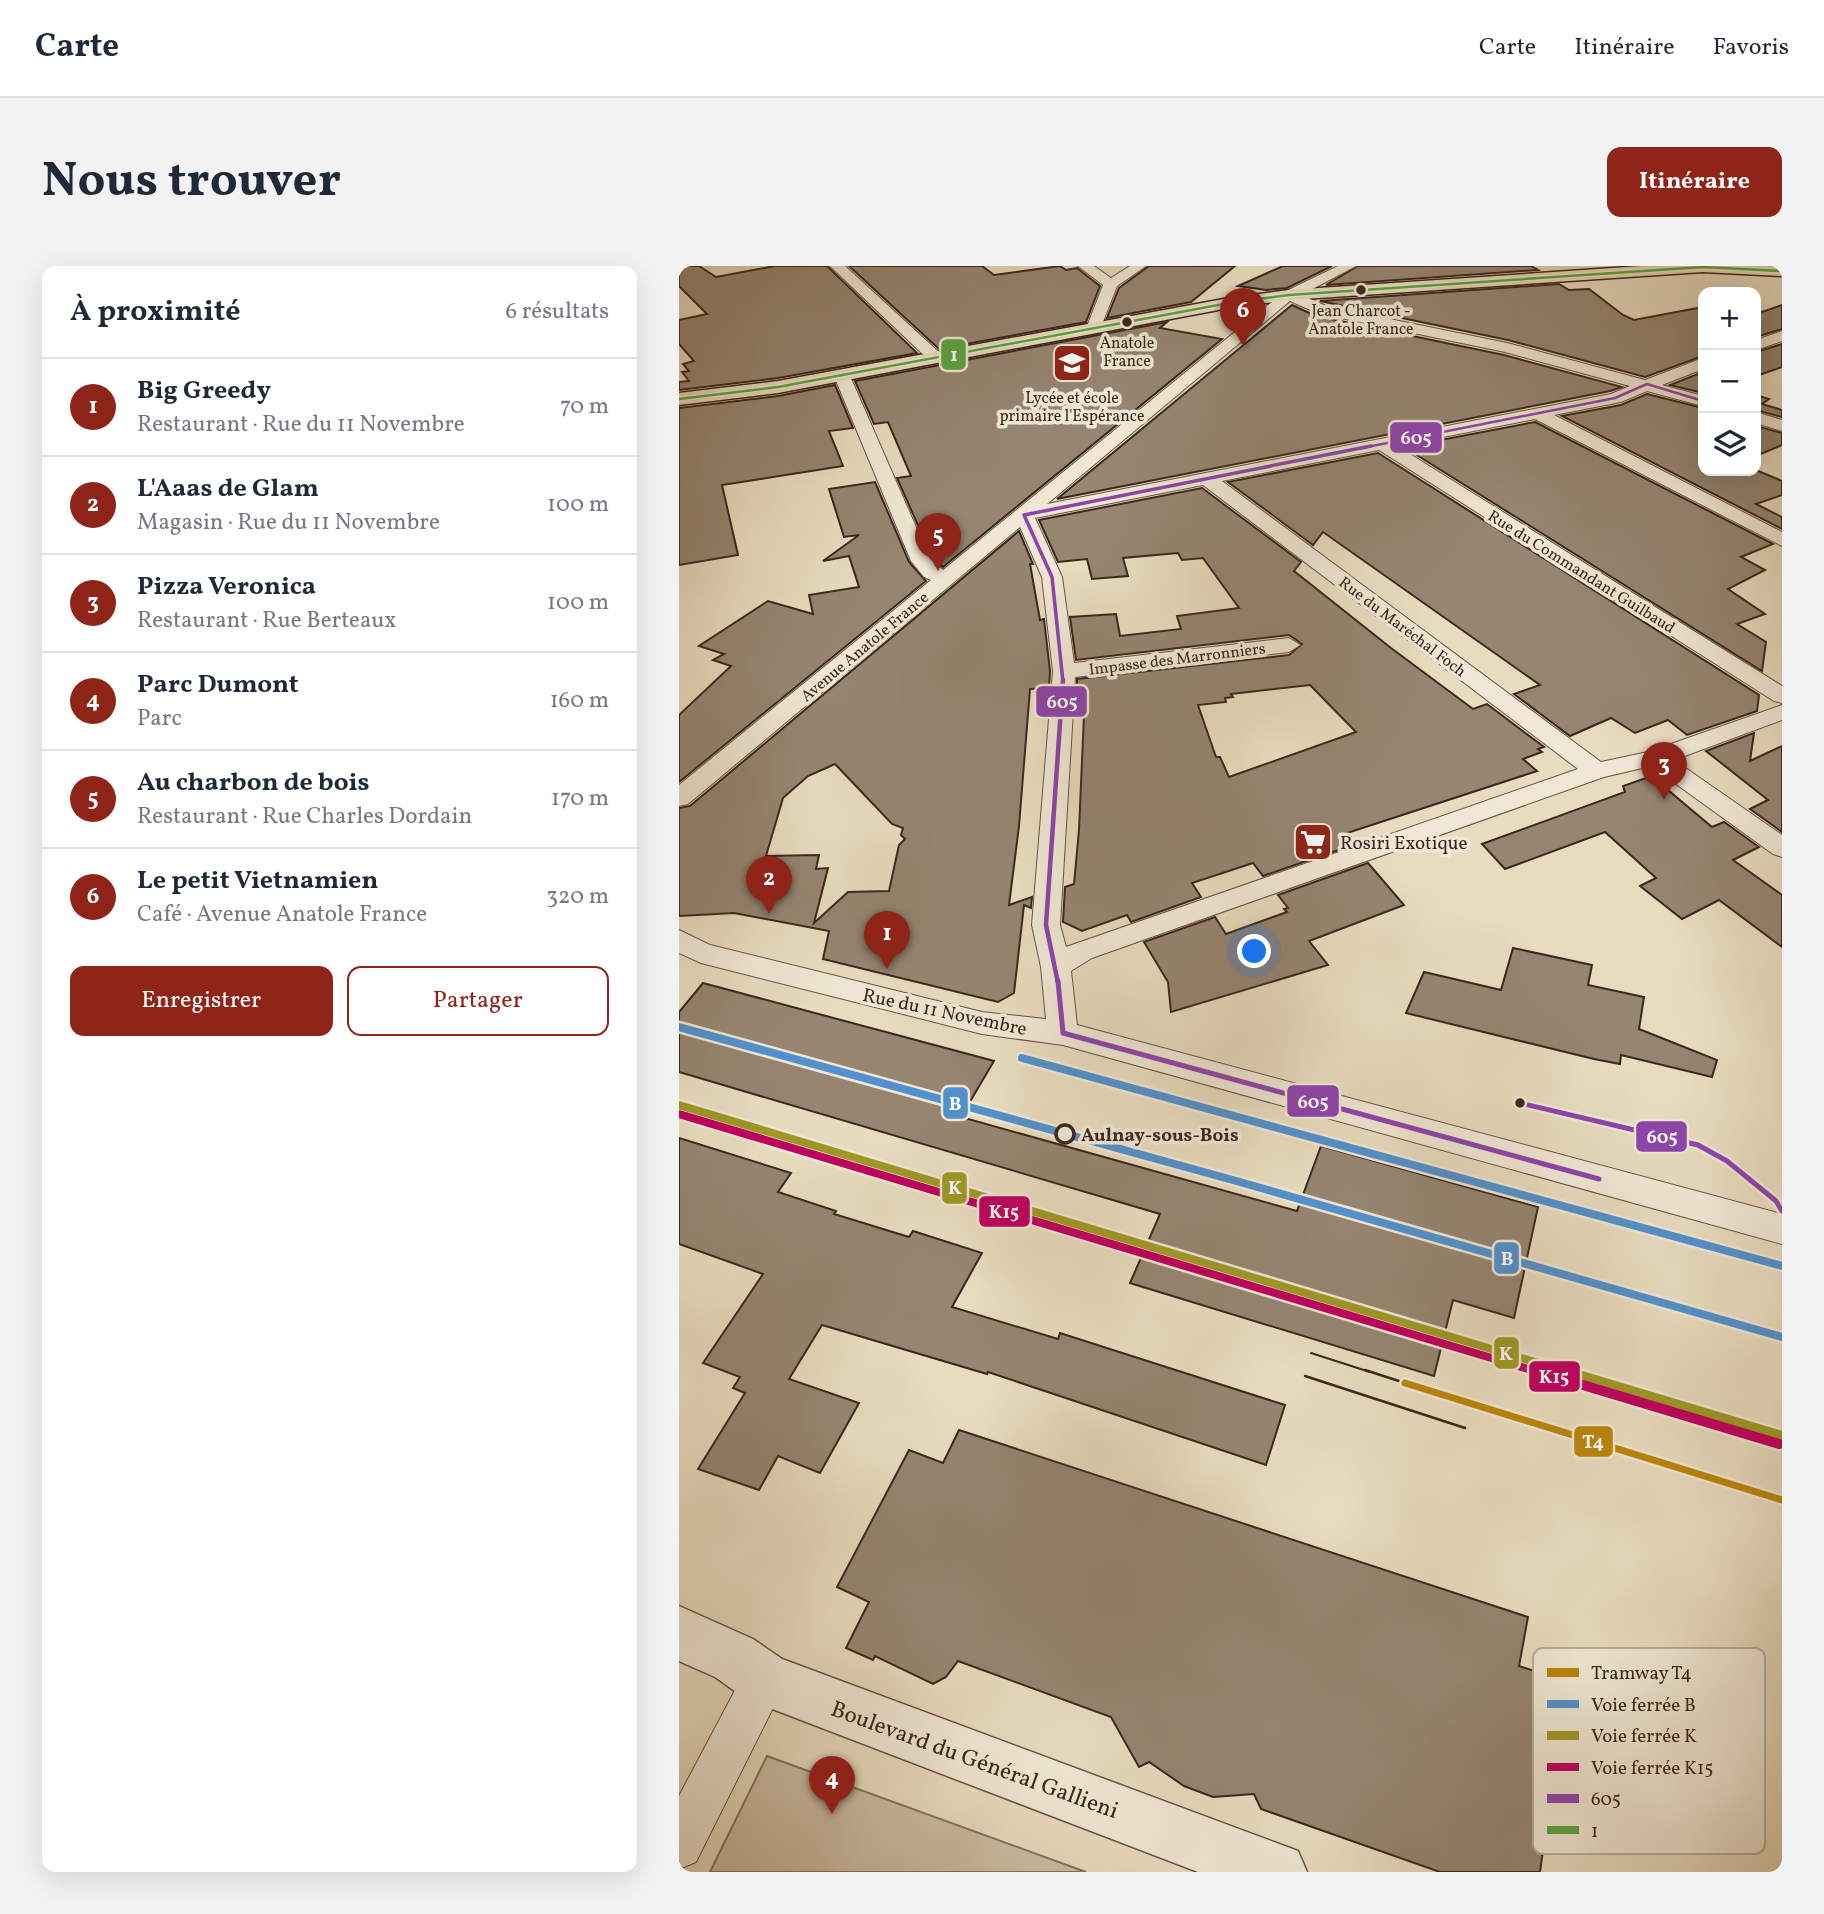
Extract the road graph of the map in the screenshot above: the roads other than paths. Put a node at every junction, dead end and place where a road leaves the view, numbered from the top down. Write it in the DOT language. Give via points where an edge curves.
graph roads {
  1 [pos="837,266"];
  2 [pos="1086,266"];
  3 [pos="1139,266"];
  4 [pos="1349,266"];
  5 [pos="1761,268"];
  6 [pos="1782,271"];
  7 [pos="1111,284"];
  8 [pos="1289,295"];
  9 [pos="1094,329"];
  10 [pos="1782,336"];
  11 [pos="1761,343"];
  12 [pos="936,358"];
  13 [pos="1698,365"];
  14 [pos="842,376"];
  15 [pos="1647,384"];
  16 [pos="679,399"];
  17 [pos="1698,399"];
  18 [pos="1537,413"];
  19 [pos="1761,419"];
  20 [pos="1782,426"];
  21 [pos="1383,445"];
  22 [pos="1209,480"];
  23 [pos="1024,514"];
  24 [pos="1782,540"];
  25 [pos="946,578"];
  26 [pos="1289,645"];
  27 [pos="1064,671"];
  28 [pos="1782,696"];
  29 [pos="1782,712"];
  30 [pos="1655,758"];
  31 [pos="1597,771"];
  32 [pos="679,798"];
  33 [pos="1782,848"];
  34 [pos="679,940"];
  35 [pos="1056,967"];
  36 [pos="1063,1033"];
  37 [pos="1782,1229"];
  38 [pos="679,1633"];
  39 [pos="765,1681"];
  40 [pos="679,1845"];
  41 [pos="1277,1872"];
  1 -- 12 [label="street"];
  2 -- 7 [label="street"];
  3 -- 7 [label="street"];
  4 -- 8 [label="street, Avenue Anatole France"];
  5 -- 6 [label="main road"];
  5 -- 8 [label="main road" via="1657,270"];
  7 -- 9 [label="street"];
  8 -- 9 [label="main road"];
  8 -- 15 [label="street" via="1322,310 1507,348"];
  8 -- 23 [label="street, Avenue Anatole France"];
  9 -- 12 [label="main road"];
  10 -- 11 [label="street"];
  12 -- 14 [label="main road"];
  13 -- 15 [label="street"];
  14 -- 16 [label="main road"];
  14 -- 25 [label="street" via="921,561 931,573"];
  15 -- 17 [label="street"];
  15 -- 18 [label="street" via="1615,398"];
  18 -- 21 [label="street"];
  18 -- 24 [label="street"];
  19 -- 20 [label="street"];
  21 -- 22 [label="street"];
  21 -- 28 [label="street, Rue du Commandant Guilbaud"];
  22 -- 23 [label="street"];
  22 -- 31 [label="street, Rue du Maréchal Foch"];
  23 -- 25 [label="street, Avenue Anatole France"];
  23 -- 27 [label="street" via="1052,577"];
  25 -- 32 [label="street, Avenue Anatole France"];
  26 -- 27 [label="street, Impasse des Marronniers"];
  27 -- 35 [label="street" via="1046,925"];
  29 -- 30 [label="street"];
  30 -- 31 [label="street"];
  30 -- 33 [label="street"];
  31 -- 35 [label="street" via="1082,951"];
  34 -- 36 [label="street, Rue du 11 Novembre" via="701,953 982,1024"];
  35 -- 36 [label="street"];
  36 -- 37 [label="street, Rue du 11 Novembre"];
  38 -- 39 [label="street, Boulevard du Général Gallieni" via="734,1658"];
  39 -- 40 [label="street"];
  39 -- 41 [label="street, Boulevard du Général Gallieni"];
}
